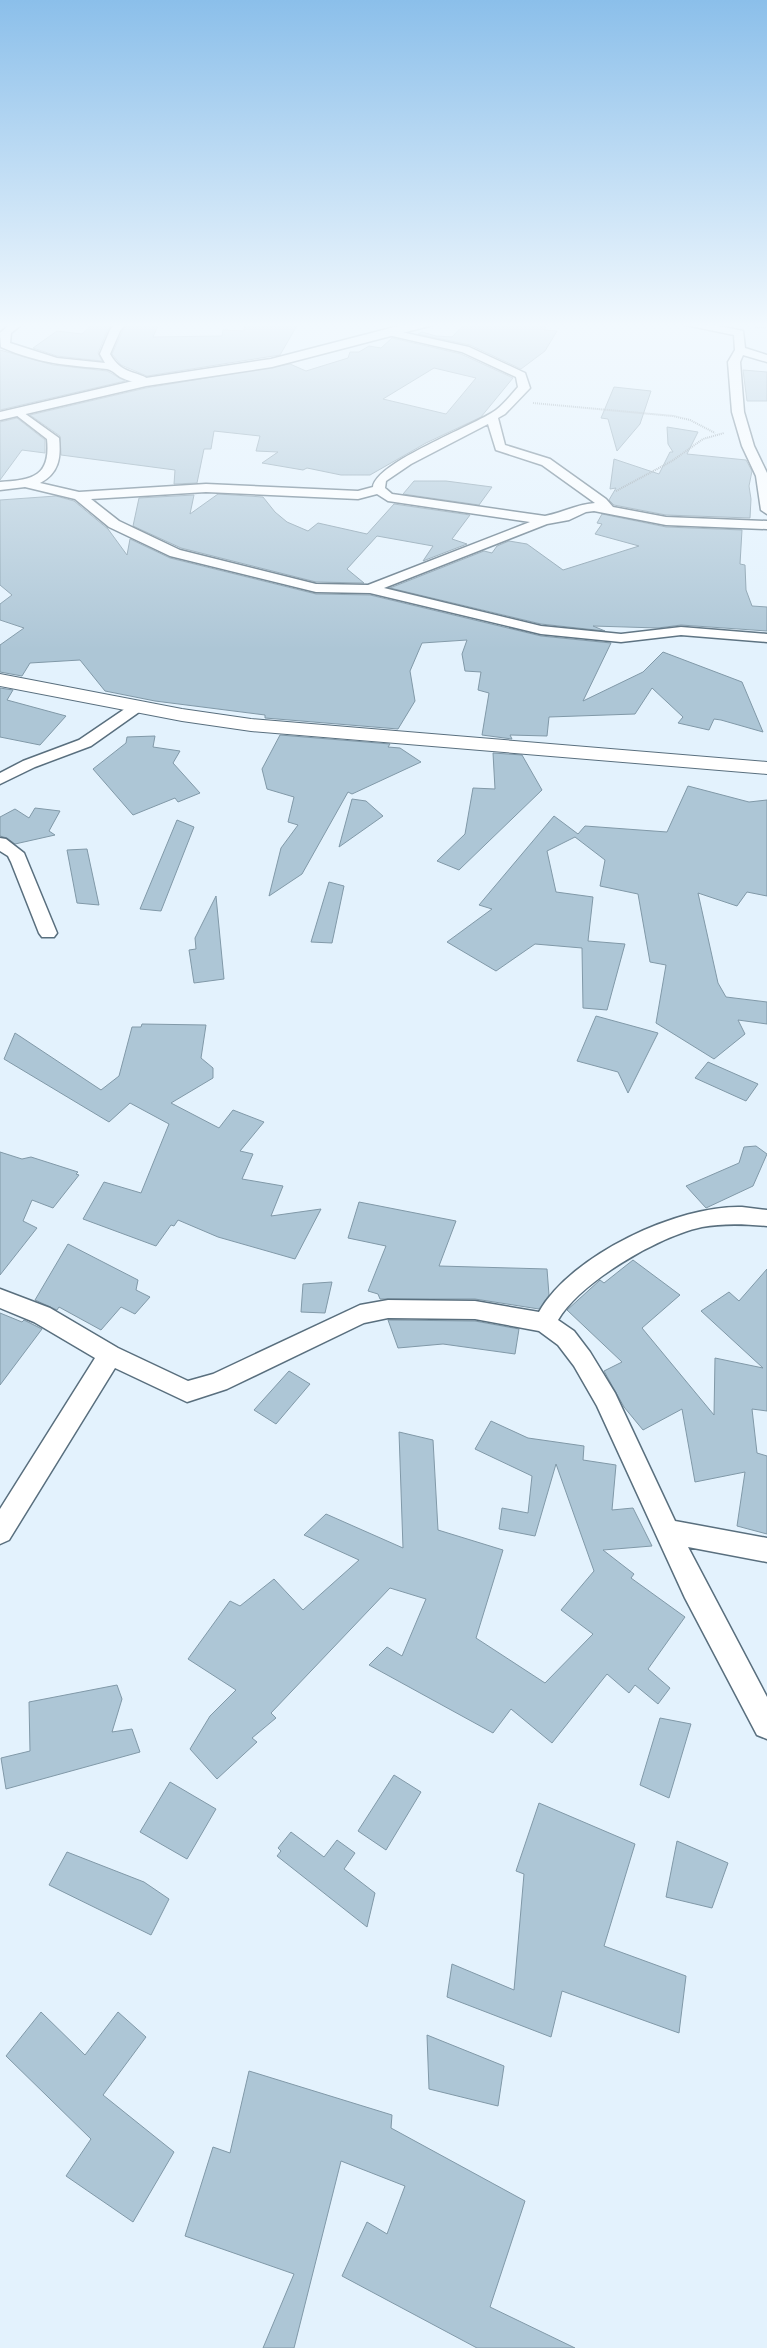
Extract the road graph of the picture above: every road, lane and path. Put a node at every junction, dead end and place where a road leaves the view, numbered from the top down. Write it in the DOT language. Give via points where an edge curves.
graph roads {
  1 [pos="43,432"];
  2 [pos="464,432"];
  3 [pos="496,432"];
  4 [pos="712,432"];
  5 [pos="715,433"];
  6 [pos="744,433"];
  7 [pos="29,484"];
  8 [pos="0,486"];
  9 [pos="379,489"];
  10 [pos="79,496"];
  11 [pos="605,506"];
  12 [pos="767,510"];
  13 [pos="545,520"];
  14 [pos="767,525"];
  15 [pos="370,589"];
  16 [pos="767,638"];
  17 [pos="0,680"];
  18 [pos="137,707"];
  19 [pos="767,768"];
  20 [pos="0,779"];
  21 [pos="0,843"];
  22 [pos="48,933"];
  23 [pos="767,1218"];
  24 [pos="0,1298"];
  25 [pos="545,1322"];
  26 [pos="110,1355"];
  27 [pos="667,1531"];
  28 [pos="0,1532"];
  29 [pos="767,1550"];
  30 [pos="767,1725"];
  1 -- 7 [label="street" via="53,438 56,453 44,476"];
  2 -- 9 [label="street" via="407,461 380,480"];
  3 -- 11 [label="street" via="500,447 546,462"];
  4 -- 5 [label="path"];
  5 -- 6 [label="path"];
  5 -- 11 [label="path" via="674,460 635,479"];
  6 -- 12 [label="street" via="762,476"];
  7 -- 8 [label="street"];
  7 -- 10 [label="street"];
  9 -- 10 [label="street" via="358,495 206,488"];
  9 -- 13 [label="street" via="388,497"];
  10 -- 15 [label="street" via="114,524 175,553 316,588"];
  11 -- 13 [label="street" via="583,508 564,518"];
  11 -- 14 [label="street" via="666,521"];
  13 -- 15 [label="street"];
  15 -- 16 [label="street" via="541,630 621,638 681,631"];
  17 -- 18 [label="main road"];
  18 -- 19 [label="main road" via="251,725"];
  18 -- 20 [label="street" via="91,740"];
  21 -- 22 [label="street" via="15,853 20,862"];
  23 -- 25 [label="street" via="716,1216 684,1223 643,1241 579,1281 562,1296"];
  24 -- 26 [label="street" via="42,1315"];
  25 -- 26 [label="street" via="453,1308 374,1310 219,1382 187,1392"];
  25 -- 27 [label="street" via="566,1338 606,1400"];
  26 -- 28 [label="street"];
  27 -- 29 [label="street"];
  27 -- 30 [label="street" via="694,1589"];
}
